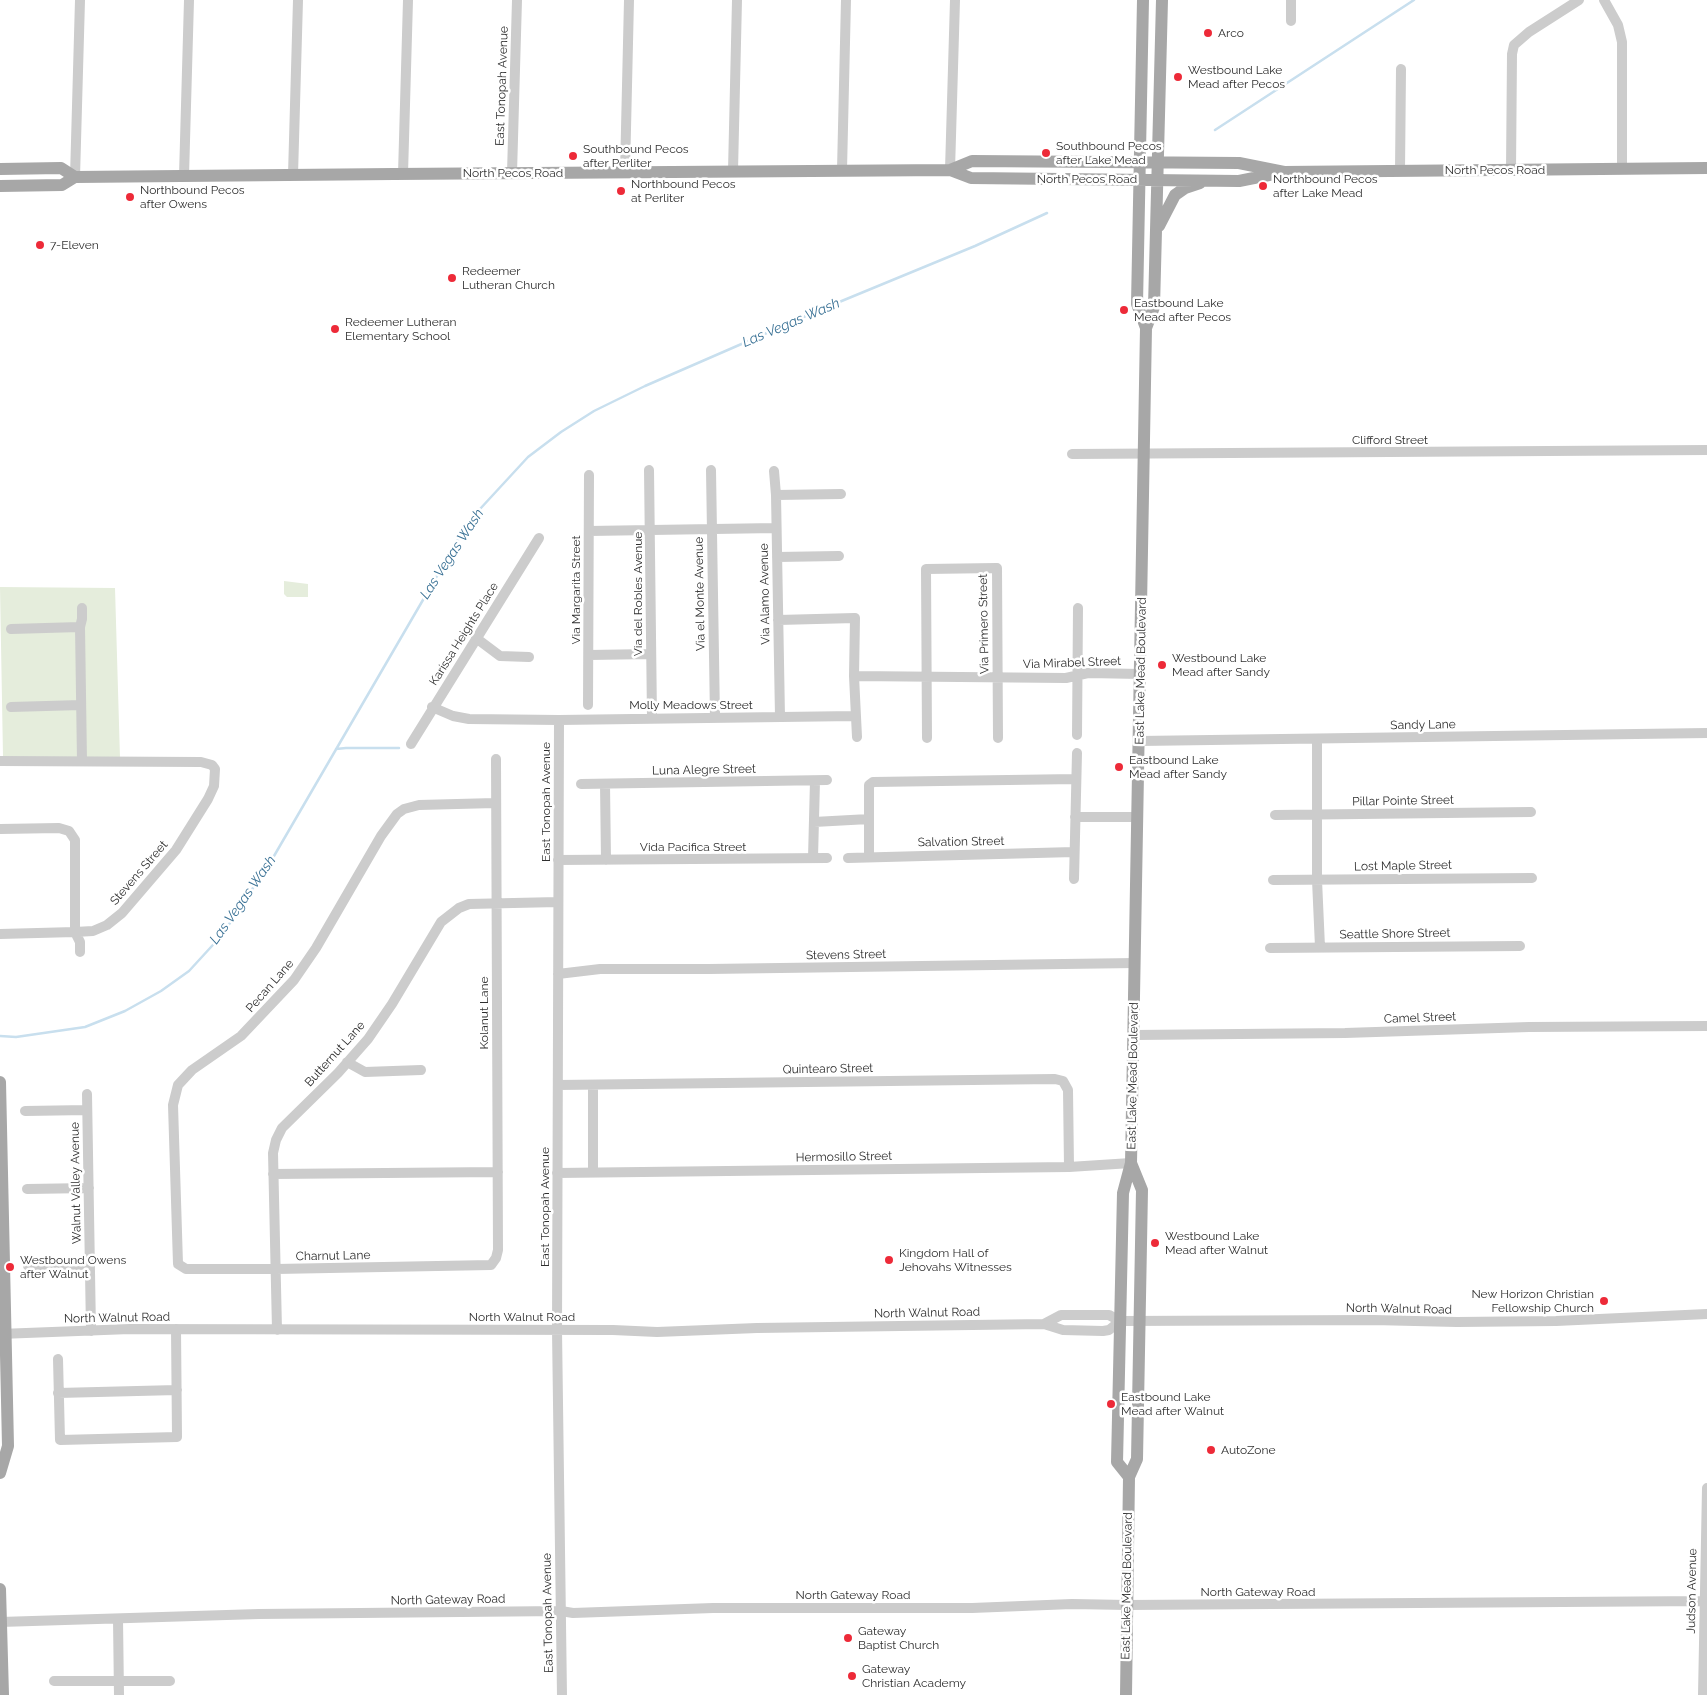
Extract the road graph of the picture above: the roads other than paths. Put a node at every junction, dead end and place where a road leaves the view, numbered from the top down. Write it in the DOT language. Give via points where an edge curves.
graph roads {
  1 [pos="80,0"];
  2 [pos="189,0"];
  3 [pos="298,0"];
  4 [pos="408,0"];
  5 [pos="517,0"];
  6 [pos="629,0"];
  7 [pos="737,0"];
  8 [pos="846,0"];
  9 [pos="955,0"];
  10 [pos="1143,0"];
  11 [pos="1162,0"];
  12 [pos="1291,0"];
  13 [pos="1579,0"];
  14 [pos="1604,0"];
  15 [pos="1291,20"];
  16 [pos="1401,69"];
  17 [pos="1140,161"];
  18 [pos="1158,162"];
  19 [pos="0,168"];
  20 [pos="1707,168"];
  21 [pos="1622,169"];
  22 [pos="842,170"];
  23 [pos="950,170"];
  24 [pos="1511,170"];
  25 [pos="733,171"];
  26 [pos="1400,171"];
  27 [pos="625,172"];
  28 [pos="1284,172"];
  29 [pos="512,173"];
  30 [pos="403,174"];
  31 [pos="293,175"];
  32 [pos="184,176"];
  33 [pos="76,177"];
  34 [pos="1139,179"];
  35 [pos="1158,180"];
  36 [pos="1208,180"];
  37 [pos="0,186"];
  38 [pos="30,186"];
  39 [pos="0,195"];
  40 [pos="1156,233"];
  41 [pos="1146,328"];
  42 [pos="1707,450"];
  43 [pos="1072,454"];
  44 [pos="1144,454"];
  45 [pos="649,470"];
  46 [pos="711,470"];
  47 [pos="774,471"];
  48 [pos="590,475"];
  49 [pos="841,494"];
  50 [pos="776,496"];
  51 [pos="776,528"];
  52 [pos="711,529"];
  53 [pos="651,530"];
  54 [pos="589,531"];
  55 [pos="539,538"];
  56 [pos="840,556"];
  57 [pos="777,558"];
  58 [pos="82,608"];
  59 [pos="1078,608"];
  60 [pos="778,620"];
  61 [pos="80,627"];
  62 [pos="11,629"];
  63 [pos="476,638"];
  64 [pos="651,654"];
  65 [pos="589,655"];
  66 [pos="529,658"];
  67 [pos="1078,674"];
  68 [pos="1141,674"];
  69 [pos="854,676"];
  70 [pos="998,676"];
  71 [pos="927,677"];
  72 [pos="81,705"];
  73 [pos="588,705"];
  74 [pos="11,707"];
  75 [pos="432,707"];
  76 [pos="854,716"];
  77 [pos="780,717"];
  78 [pos="652,718"];
  79 [pos="714,718"];
  80 [pos="559,720"];
  81 [pos="1707,733"];
  82 [pos="1076,735"];
  83 [pos="857,737"];
  84 [pos="927,738"];
  85 [pos="998,738"];
  86 [pos="1317,739"];
  87 [pos="1140,741"];
  88 [pos="411,744"];
  89 [pos="1077,753"];
  90 [pos="496,759"];
  91 [pos="0,761"];
  92 [pos="82,761"];
  93 [pos="1076,779"];
  94 [pos="827,780"];
  95 [pos="815,781"];
  96 [pos="581,784"];
  97 [pos="605,784"];
  98 [pos="495,803"];
  99 [pos="1531,812"];
  100 [pos="1317,814"];
  101 [pos="1275,815"];
  102 [pos="1138,817"];
  103 [pos="1075,818"];
  104 [pos="869,819"];
  105 [pos="814,822"];
  106 [pos="0,829"];
  107 [pos="1074,852"];
  108 [pos="869,856"];
  109 [pos="813,858"];
  110 [pos="827,858"];
  111 [pos="848,858"];
  112 [pos="558,860"];
  113 [pos="606,860"];
  114 [pos="1532,878"];
  115 [pos="1074,879"];
  116 [pos="1273,880"];
  117 [pos="1317,880"];
  118 [pos="558,902"];
  119 [pos="496,903"];
  120 [pos="76,932"];
  121 [pos="0,934"];
  122 [pos="1520,946"];
  123 [pos="1320,947"];
  124 [pos="1270,948"];
  125 [pos="80,952"];
  126 [pos="1135,963"];
  127 [pos="558,974"];
  128 [pos="1707,1026"];
  129 [pos="1134,1036"];
  130 [pos="348,1062"];
  131 [pos="421,1070"];
  132 [pos="0,1082"];
  133 [pos="558,1085"];
  134 [pos="593,1085"];
  135 [pos="87,1094"];
  136 [pos="87,1110"];
  137 [pos="24,1111"];
  138 [pos="1132,1163"];
  139 [pos="1069,1167"];
  140 [pos="498,1172"];
  141 [pos="593,1172"];
  142 [pos="557,1173"];
  143 [pos="273,1174"];
  144 [pos="89,1188"];
  145 [pos="27,1189"];
  146 [pos="178,1264"];
  147 [pos="90,1265"];
  148 [pos="491,1265"];
  149 [pos="28,1266"];
  150 [pos="276,1269"];
  151 [pos="1707,1314"];
  152 [pos="1140,1320"];
  153 [pos="1120,1321"];
  154 [pos="1044,1324"];
  155 [pos="176,1330"];
  156 [pos="277,1330"];
  157 [pos="557,1330"];
  158 [pos="91,1331"];
  159 [pos="3,1334"];
  160 [pos="58,1359"];
  161 [pos="177,1390"];
  162 [pos="58,1393"];
  163 [pos="0,1473"];
  164 [pos="1129,1477"];
  165 [pos="1707,1488"];
  166 [pos="0,1589"];
  167 [pos="1706,1601"];
  168 [pos="1127,1605"];
  169 [pos="561,1611"];
  170 [pos="118,1620"];
  171 [pos="0,1622"];
  172 [pos="54,1681"];
  173 [pos="119,1681"];
  174 [pos="170,1681"];
  175 [pos="2,1695"];
  176 [pos="119,1695"];
  177 [pos="562,1695"];
  178 [pos="1126,1695"];
  179 [pos="1703,1695"];
  1 -- 33 [label="street"];
  2 -- 32 [label="street"];
  3 -- 31 [label="street"];
  4 -- 30 [label="street"];
  5 -- 29 [label="street, East Tonopah Avenue"];
  6 -- 27 [label="street"];
  7 -- 25 [label="street"];
  8 -- 22 [label="street"];
  9 -- 23 [label="street"];
  10 -- 17 [label="main road, East Lake Mead Boulevard"];
  11 -- 18 [label="main road, East Lake Mead Boulevard"];
  12 -- 15 [label="street"];
  13 -- 24 [label="street" via="1514,45"];
  14 -- 21 [label="street" via="1618,25 1622,42"];
  16 -- 26 [label="street"];
  17 -- 18 [label="main road, North Pecos Road"];
  17 -- 23 [label="main road, North Pecos Road" via="972,161"];
  17 -- 34 [label="main road, East Lake Mead Boulevard"];
  18 -- 28 [label="main road, North Pecos Road" via="1239,163"];
  18 -- 35 [label="main road, East Lake Mead Boulevard"];
  19 -- 33 [label="main road, North Pecos Road" via="61,168"];
  20 -- 21 [label="main road, North Pecos Road"];
  21 -- 24 [label="main road, North Pecos Road"];
  22 -- 23 [label="main road, North Pecos Road"];
  22 -- 25 [label="main road, North Pecos Road"];
  23 -- 34 [label="main road, North Pecos Road" via="971,178"];
  24 -- 26 [label="main road, North Pecos Road"];
  25 -- 27 [label="main road, North Pecos Road"];
  26 -- 28 [label="main road, North Pecos Road"];
  27 -- 29 [label="main road, North Pecos Road"];
  28 -- 36 [label="main road, North Pecos Road" via="1239,180"];
  29 -- 30 [label="main road, North Pecos Road"];
  30 -- 31 [label="main road, North Pecos Road"];
  31 -- 32 [label="main road, North Pecos Road"];
  32 -- 33 [label="main road, North Pecos Road"];
  33 -- 38 [label="main road, North Pecos Road" via="62,185"];
  34 -- 35 [label="main road, North Pecos Road"];
  34 -- 41 [label="main road, East Lake Mead Boulevard" via="1137,304"];
  35 -- 36 [label="main road, North Pecos Road"];
  35 -- 40 [label="main road, East Lake Mead Boulevard"];
  36 -- 40 [label="main road" via="1175,195"];
  37 -- 38 [label="main road, North Pecos Road"];
  38 -- 39 [label="main road"];
  40 -- 41 [label="main road, East Lake Mead Boulevard" via="1154,307"];
  41 -- 44 [label="main road, East Lake Mead Boulevard"];
  42 -- 44 [label="street, Clifford Street"];
  43 -- 44 [label="street, Clifford Street"];
  44 -- 68 [label="main road, East Lake Mead Boulevard"];
  45 -- 53 [label="street, Via del Robles Avenue"];
  46 -- 52 [label="street, Via el Monte Avenue"];
  47 -- 50 [label="street, Via Alamo Avenue"];
  48 -- 54 [label="street, Via Margarita Street"];
  49 -- 50 [label="street"];
  50 -- 51 [label="street, Via Alamo Avenue"];
  51 -- 52 [label="street"];
  51 -- 57 [label="street, Via Alamo Avenue"];
  52 -- 53 [label="street"];
  52 -- 79 [label="street, Via el Monte Avenue"];
  53 -- 54 [label="street"];
  53 -- 64 [label="street, Via del Robles Avenue"];
  54 -- 65 [label="street, Via Margarita Street"];
  55 -- 63 [label="street, Karissa Heights Place"];
  56 -- 57 [label="street"];
  57 -- 60 [label="street, Via Alamo Avenue"];
  58 -- 61 [label="street"];
  59 -- 67 [label="street"];
  60 -- 69 [label="street" via="855,618"];
  60 -- 77 [label="street, Via Alamo Avenue"];
  61 -- 62 [label="street"];
  61 -- 72 [label="street"];
  63 -- 66 [label="street" via="500,656"];
  63 -- 75 [label="street, Karissa Heights Place"];
  64 -- 65 [label="street"];
  64 -- 78 [label="street, Via del Robles Avenue"];
  65 -- 73 [label="street, Via Margarita Street"];
  67 -- 68 [label="street, Via Mirabel Street"];
  67 -- 70 [label="street, Via Mirabel Street" via="1066,678"];
  67 -- 82 [label="street"];
  68 -- 87 [label="main road, East Lake Mead Boulevard"];
  69 -- 71 [label="street, Via Mirabel Street"];
  69 -- 76 [label="street"];
  70 -- 71 [label="street, Via Mirabel Street"];
  70 -- 71 [label="street, Via Primero Street" via="997,568 926,569"];
  70 -- 85 [label="street, Via Primero Street"];
  71 -- 84 [label="street, Via Primero Street"];
  72 -- 74 [label="street"];
  72 -- 92 [label="street"];
  75 -- 80 [label="street, Molly Meadows Street" via="469,719"];
  75 -- 88 [label="street, Karissa Heights Place"];
  76 -- 77 [label="street, Molly Meadows Street"];
  76 -- 83 [label="street"];
  77 -- 79 [label="street, Molly Meadows Street"];
  78 -- 79 [label="street, Molly Meadows Street"];
  78 -- 80 [label="street, Molly Meadows Street"];
  80 -- 112 [label="street, East Tonopah Avenue"];
  81 -- 86 [label="street, Sandy Lane"];
  86 -- 87 [label="street, Sandy Lane"];
  86 -- 100 [label="street"];
  87 -- 102 [label="main road, East Lake Mead Boulevard"];
  89 -- 93 [label="street"];
  90 -- 98 [label="street, Kolanut Lane"];
  91 -- 92 [label="street"];
  92 -- 120 [label="street, Stevens Street" via="201,762 212,765 214,786 176,850 122,913 93,930"];
  93 -- 103 [label="street"];
  93 -- 104 [label="street" via="873,782 869,786"];
  94 -- 95 [label="street, Luna Alegre Street"];
  95 -- 97 [label="street, Luna Alegre Street"];
  95 -- 105 [label="street"];
  96 -- 97 [label="street, Luna Alegre Street"];
  97 -- 113 [label="street"];
  98 -- 119 [label="street, Kolanut Lane"];
  98 -- 146 [label="street, Pecan Lane" via="418,804 397,814 294,980 241,1036 192,1070 178,1085 173,1105"];
  99 -- 100 [label="street, Pillar Pointe Street"];
  100 -- 101 [label="street, Pillar Pointe Street"];
  100 -- 117 [label="street"];
  102 -- 103 [label="street"];
  102 -- 126 [label="main road, East Lake Mead Boulevard"];
  103 -- 107 [label="street"];
  104 -- 105 [label="street"];
  104 -- 108 [label="street"];
  105 -- 109 [label="street"];
  106 -- 120 [label="street" via="59,828 69,831 75,840"];
  107 -- 108 [label="street, Salvation Street"];
  107 -- 115 [label="street"];
  108 -- 111 [label="street, Salvation Street"];
  109 -- 110 [label="street, Vida Pacifica Street"];
  109 -- 113 [label="street, Vida Pacifica Street"];
  112 -- 113 [label="street, Vida Pacifica Street"];
  112 -- 118 [label="street, East Tonopah Avenue"];
  114 -- 117 [label="street, Lost Maple Street"];
  116 -- 117 [label="street, Lost Maple Street"];
  117 -- 123 [label="street"];
  118 -- 119 [label="street, Butternut Lane"];
  118 -- 127 [label="street, East Tonopah Avenue"];
  119 -- 130 [label="street, Butternut Lane" via="469,904 442,922 392,1004"];
  119 -- 140 [label="street, Kolanut Lane"];
  120 -- 121 [label="street, Stevens Street"];
  120 -- 125 [label="street"];
  122 -- 123 [label="street, Seattle Shore Street"];
  123 -- 124 [label="street, Seattle Shore Street"];
  126 -- 127 [label="street, Stevens Street" via="600,969"];
  126 -- 129 [label="main road, East Lake Mead Boulevard"];
  127 -- 133 [label="street, East Tonopah Avenue"];
  128 -- 129 [label="street, Camel Street"];
  129 -- 138 [label="main road, East Lake Mead Boulevard"];
  130 -- 131 [label="street" via="365,1072"];
  130 -- 143 [label="street, Butternut Lane" via="282,1128 273,1153"];
  132 -- 159 [label="main road"];
  133 -- 134 [label="street, Quintearo Street"];
  133 -- 142 [label="street, East Tonopah Avenue"];
  134 -- 139 [label="street, Quintearo Street" via="1056,1079 1063,1081 1068,1090"];
  134 -- 141 [label="street"];
  135 -- 136 [label="street, Walnut Valley Avenue"];
  136 -- 137 [label="street"];
  136 -- 144 [label="street, Walnut Valley Avenue"];
  138 -- 139 [label="street, Hermosillo Street"];
  138 -- 152 [label="main road, East Lake Mead Boulevard" via="1142,1190"];
  138 -- 153 [label="main road, East Lake Mead Boulevard" via="1123,1193"];
  139 -- 141 [label="street, Hermosillo Street"];
  140 -- 143 [label="street"];
  140 -- 148 [label="street, Kolanut Lane" via="498,1250"];
  141 -- 142 [label="street, Hermosillo Street"];
  142 -- 157 [label="street, East Tonopah Avenue"];
  143 -- 150 [label="street, Butternut Lane"];
  144 -- 145 [label="street"];
  144 -- 147 [label="street, Walnut Valley Avenue"];
  146 -- 150 [label="street, Charnut Lane" via="186,1269"];
  147 -- 149 [label="street"];
  147 -- 158 [label="street, Walnut Valley Avenue"];
  148 -- 150 [label="street, Charnut Lane"];
  150 -- 156 [label="street, Butternut Lane"];
  151 -- 152 [label="street, North Walnut Road" via="1490,1322"];
  152 -- 153 [label="street, North Walnut Road"];
  152 -- 164 [label="main road, East Lake Mead Boulevard" via="1137,1459"];
  153 -- 154 [label="street, North Walnut Road" via="1103,1331 1063,1330"];
  153 -- 154 [label="street, North Walnut Road" via="1109,1314 1061,1315"];
  153 -- 164 [label="main road, East Lake Mead Boulevard" via="1117,1462"];
  154 -- 157 [label="street, North Walnut Road" via="657,1332"];
  155 -- 156 [label="street, North Walnut Road"];
  155 -- 158 [label="street, North Walnut Road"];
  155 -- 161 [label="street"];
  156 -- 157 [label="street, North Walnut Road"];
  157 -- 169 [label="street, East Tonopah Avenue"];
  158 -- 159 [label="street, North Walnut Road"];
  159 -- 163 [label="main road" via="8,1446"];
  160 -- 162 [label="street"];
  161 -- 162 [label="street"];
  161 -- 162 [label="street" via="177,1437 60,1440"];
  164 -- 168 [label="main road, East Lake Mead Boulevard"];
  165 -- 167 [label="street, Judson Avenue"];
  166 -- 171 [label="main road"];
  167 -- 168 [label="street, North Gateway Road"];
  167 -- 179 [label="street, Judson Avenue"];
  168 -- 169 [label="street, North Gateway Road" via="713,1608 573,1614"];
  168 -- 178 [label="main road, East Lake Mead Boulevard"];
  169 -- 170 [label="street, North Gateway Road" via="259,1614"];
  169 -- 177 [label="street, East Tonopah Avenue"];
  170 -- 171 [label="street, North Gateway Road"];
  170 -- 173 [label="street"];
  171 -- 175 [label="main road"];
  172 -- 173 [label="street"];
  173 -- 174 [label="street"];
  173 -- 176 [label="street"];
}
